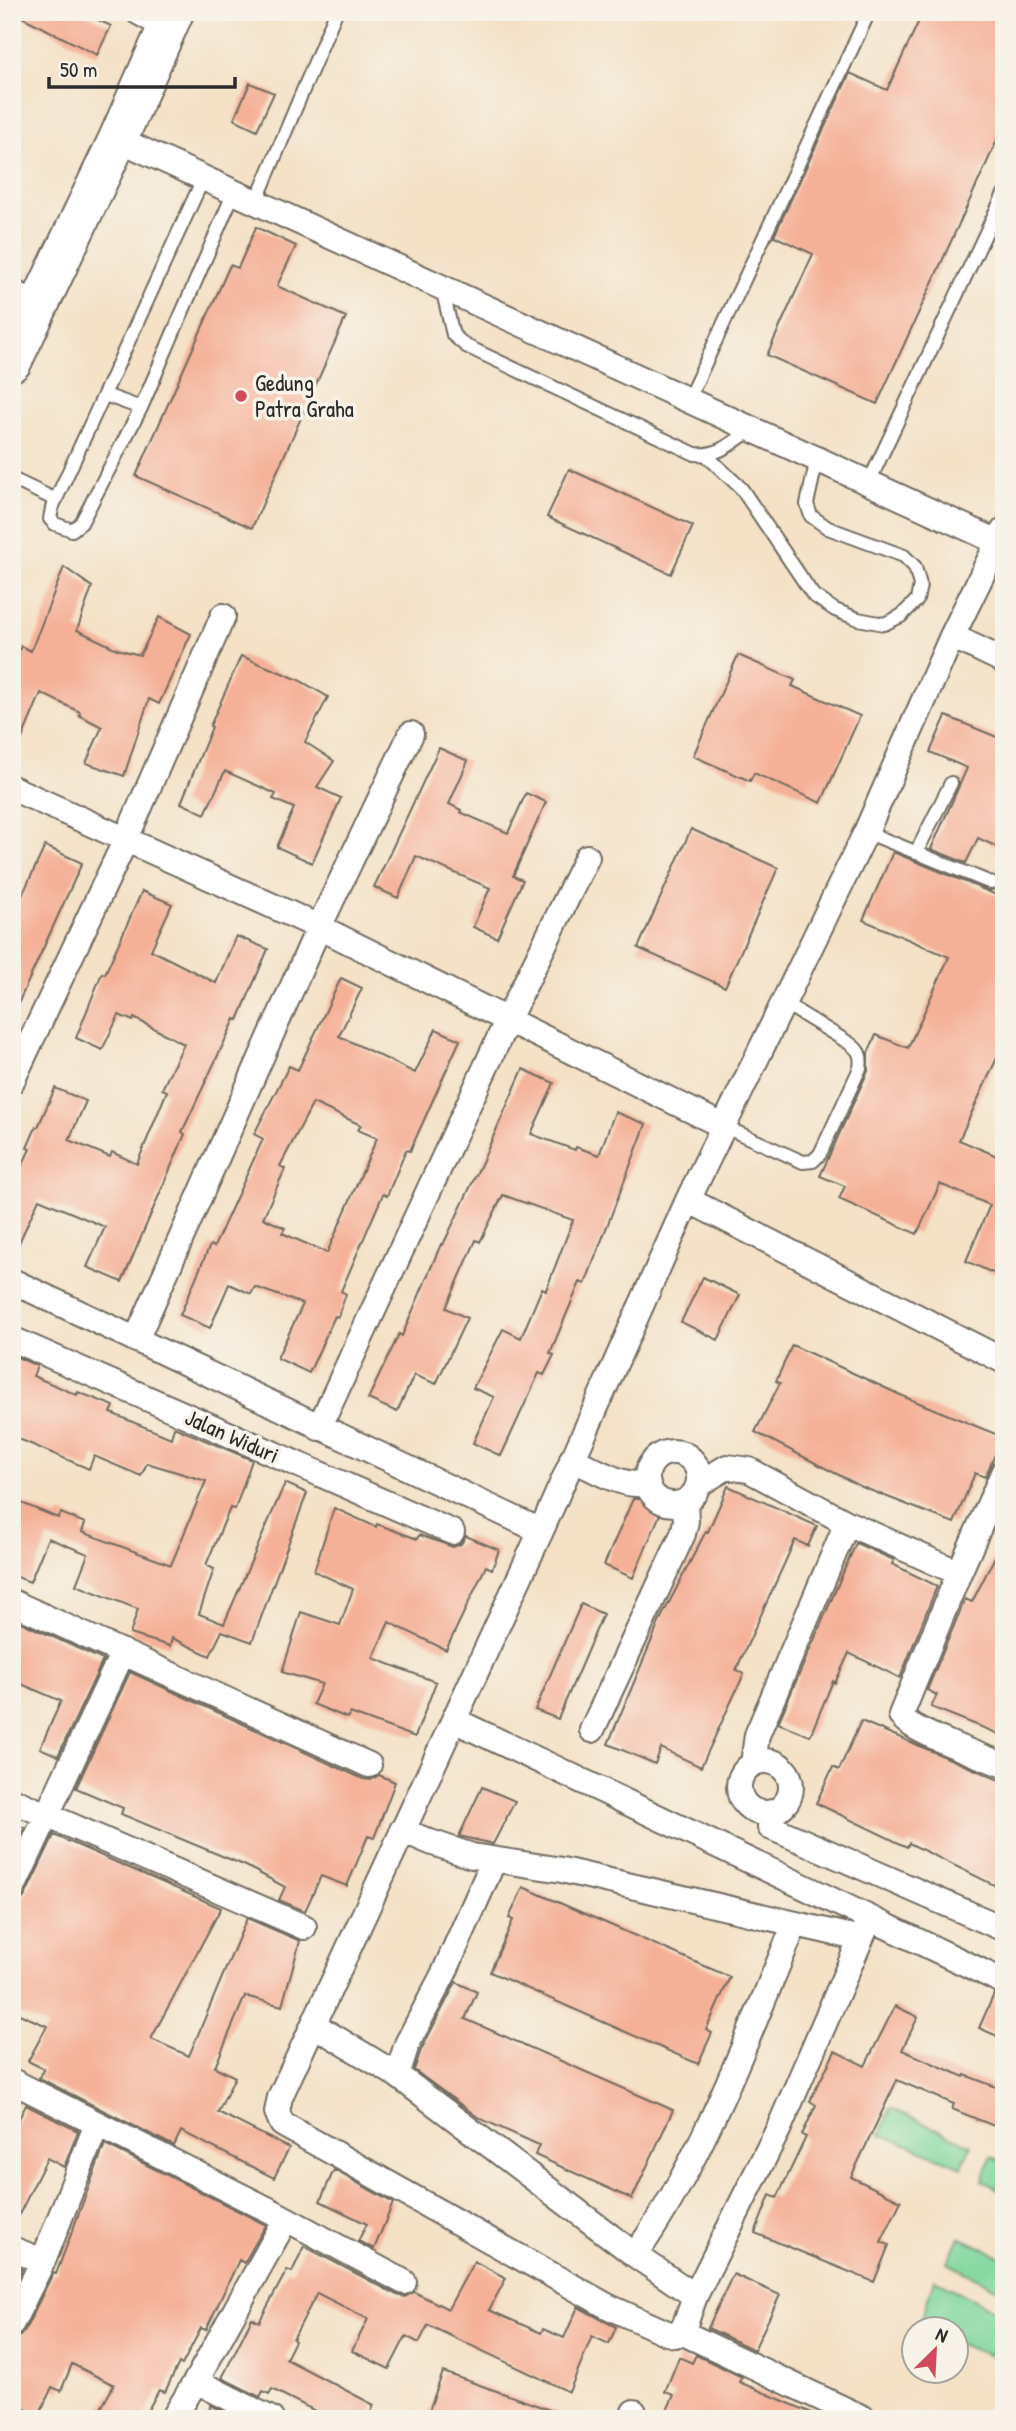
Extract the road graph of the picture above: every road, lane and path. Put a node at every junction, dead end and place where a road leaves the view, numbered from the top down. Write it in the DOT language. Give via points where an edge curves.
graph roads {
  1 [pos="336,12"];
  2 [pos="869,12"];
  3 [pos="160,17"];
  4 [pos="118,139"];
  5 [pos="203,179"];
  6 [pos="1004,194"];
  7 [pos="245,197"];
  8 [pos="442,288"];
  9 [pos="27,292"];
  10 [pos="12,362"];
  11 [pos="105,395"];
  12 [pos="688,400"];
  13 [pos="141,408"];
  14 [pos="752,429"];
  15 [pos="707,456"];
  16 [pos="817,459"];
  17 [pos="12,479"];
  18 [pos="869,482"];
  19 [pos="56,500"];
  20 [pos="1001,536"];
  21 [pos="223,616"];
  22 [pos="952,636"];
  23 [pos="1004,661"];
  24 [pos="411,734"];
  25 [pos="951,783"];
  26 [pos="12,788"];
  27 [pos="866,832"];
  28 [pos="126,839"];
  29 [pos="916,853"];
  30 [pos="587,857"];
  31 [pos="991,883"];
  32 [pos="319,927"];
  33 [pos="784,1003"];
  34 [pos="507,1021"];
  35 [pos="12,1081"];
  36 [pos="723,1126"];
  37 [pos="688,1200"];
  38 [pos="12,1281"];
  39 [pos="12,1339"];
  40 [pos="136,1340"];
  41 [pos="1004,1361"];
  42 [pos="319,1428"];
  43 [pos="572,1459"];
  44 [pos="1004,1471"];
  45 [pos="648,1484"];
  46 [pos="692,1493"];
  47 [pos="847,1523"];
  48 [pos="541,1531"];
  49 [pos="452,1532"];
  50 [pos="959,1573"];
  51 [pos="12,1602"];
  52 [pos="123,1652"];
  53 [pos="454,1720"];
  54 [pos="592,1730"];
  55 [pos="753,1764"];
  56 [pos="369,1765"];
  57 [pos="1004,1765"];
  58 [pos="12,1800"];
  59 [pos="48,1815"];
  60 [pos="768,1820"];
  61 [pos="402,1830"];
  62 [pos="494,1860"];
  63 [pos="761,1867"];
  64 [pos="12,1890"];
  65 [pos="795,1924"];
  66 [pos="304,1927"];
  67 [pos="866,1928"];
  68 [pos="1004,1929"];
  69 [pos="1004,1982"];
  70 [pos="314,2025"];
  71 [pos="397,2075"];
  72 [pos="12,2081"];
  73 [pos="97,2124"];
  74 [pos="286,2220"];
  75 [pos="12,2249"];
  76 [pos="635,2255"];
  77 [pos="43,2261"];
  78 [pos="404,2282"];
  79 [pos="695,2296"];
  80 [pos="12,2323"];
  81 [pos="681,2332"];
  82 [pos="196,2381"];
  83 [pos="173,2419"];
  84 [pos="271,2419"];
  85 [pos="865,2419"];
  1 -- 7 [label="lane"];
  2 -- 12 [label="lane"];
  3 -- 4 [label="highway"];
  4 -- 5 [label="street"];
  4 -- 9 [label="highway"];
  5 -- 7 [label="street"];
  5 -- 11 [label="lane"];
  6 -- 18 [label="lane"];
  7 -- 8 [label="street"];
  7 -- 13 [label="lane"];
  8 -- 12 [label="street"];
  8 -- 15 [label="lane" via="453,335 466,346"];
  9 -- 10 [label="highway"];
  11 -- 13 [label="lane"];
  11 -- 19 [label="lane"];
  12 -- 14 [label="street"];
  13 -- 19 [label="lane" via="80,523 72,530 50,519"];
  14 -- 15 [label="lane"];
  14 -- 16 [label="street"];
  15 -- 16 [label="lane" via="741,488 813,595 835,610 884,624 901,616 917,600 920,585 915,567 904,556 828,528 811,516 807,504"];
  16 -- 18 [label="street"];
  17 -- 19 [label="lane"];
  18 -- 20 [label="street"];
  20 -- 22 [label="street"];
  21 -- 28 [label="street"];
  22 -- 23 [label="street"];
  22 -- 27 [label="street"];
  24 -- 32 [label="street"];
  25 -- 29 [label="lane"];
  26 -- 28 [label="street"];
  27 -- 29 [label="lane"];
  27 -- 33 [label="street"];
  28 -- 32 [label="street"];
  28 -- 35 [label="street"];
  29 -- 31 [label="lane"];
  30 -- 34 [label="street"];
  32 -- 34 [label="street"];
  32 -- 40 [label="street"];
  33 -- 36 [label="street"];
  33 -- 36 [label="lane" via="849,1042 862,1058 820,1154 803,1162"];
  34 -- 36 [label="street"];
  34 -- 42 [label="street"];
  36 -- 37 [label="street"];
  37 -- 41 [label="street"];
  37 -- 43 [label="street"];
  38 -- 40 [label="street"];
  39 -- 49 [label="street, Jalan Widuri"];
  40 -- 42 [label="street"];
  42 -- 48 [label="street"];
  43 -- 45 [label="street" via="619,1480"];
  43 -- 48 [label="street"];
  44 -- 50 [label="street"];
  45 -- 46 [label="street" via="652,1495 662,1502 673,1504"];
  45 -- 46 [label="street" via="647,1472 653,1462 673,1452 694,1462 699,1473"];
  46 -- 47 [label="street" via="727,1467 740,1468"];
  46 -- 54 [label="street" via="683,1534"];
  47 -- 50 [label="street"];
  47 -- 55 [label="street" via="757,1735"];
  48 -- 53 [label="street"];
  50 -- 57 [label="street" via="901,1714 906,1723 922,1731"];
  51 -- 52 [label="street"];
  52 -- 56 [label="street"];
  52 -- 59 [label="street"];
  53 -- 61 [label="street"];
  53 -- 63 [label="street"];
  55 -- 60 [label="street" via="744,1772 740,1794"];
  55 -- 60 [label="street" via="776,1764 790,1781 786,1803"];
  58 -- 59 [label="street"];
  59 -- 64 [label="street"];
  59 -- 66 [label="street"];
  60 -- 63 [label="street" via="770,1835"];
  60 -- 68 [label="street"];
  61 -- 62 [label="street" via="458,1852"];
  61 -- 70 [label="street"];
  62 -- 65 [label="street" via="562,1870"];
  62 -- 71 [label="street" via="407,2044"];
  63 -- 67 [label="street"];
  65 -- 67 [label="street"];
  65 -- 76 [label="street" via="707,2129"];
  67 -- 69 [label="street"];
  67 -- 79 [label="street" via="779,2127"];
  70 -- 71 [label="street"];
  70 -- 81 [label="street" via="280,2097 277,2112 282,2124 607,2306 667,2333"];
  71 -- 76 [label="street"];
  72 -- 73 [label="street"];
  73 -- 74 [label="street"];
  73 -- 77 [label="street"];
  74 -- 78 [label="street"];
  74 -- 82 [label="street"];
  75 -- 77 [label="street"];
  76 -- 79 [label="street"];
  77 -- 80 [label="street"];
  79 -- 81 [label="street"];
  81 -- 85 [label="street"];
  82 -- 83 [label="street"];
  82 -- 84 [label="street"];
}
